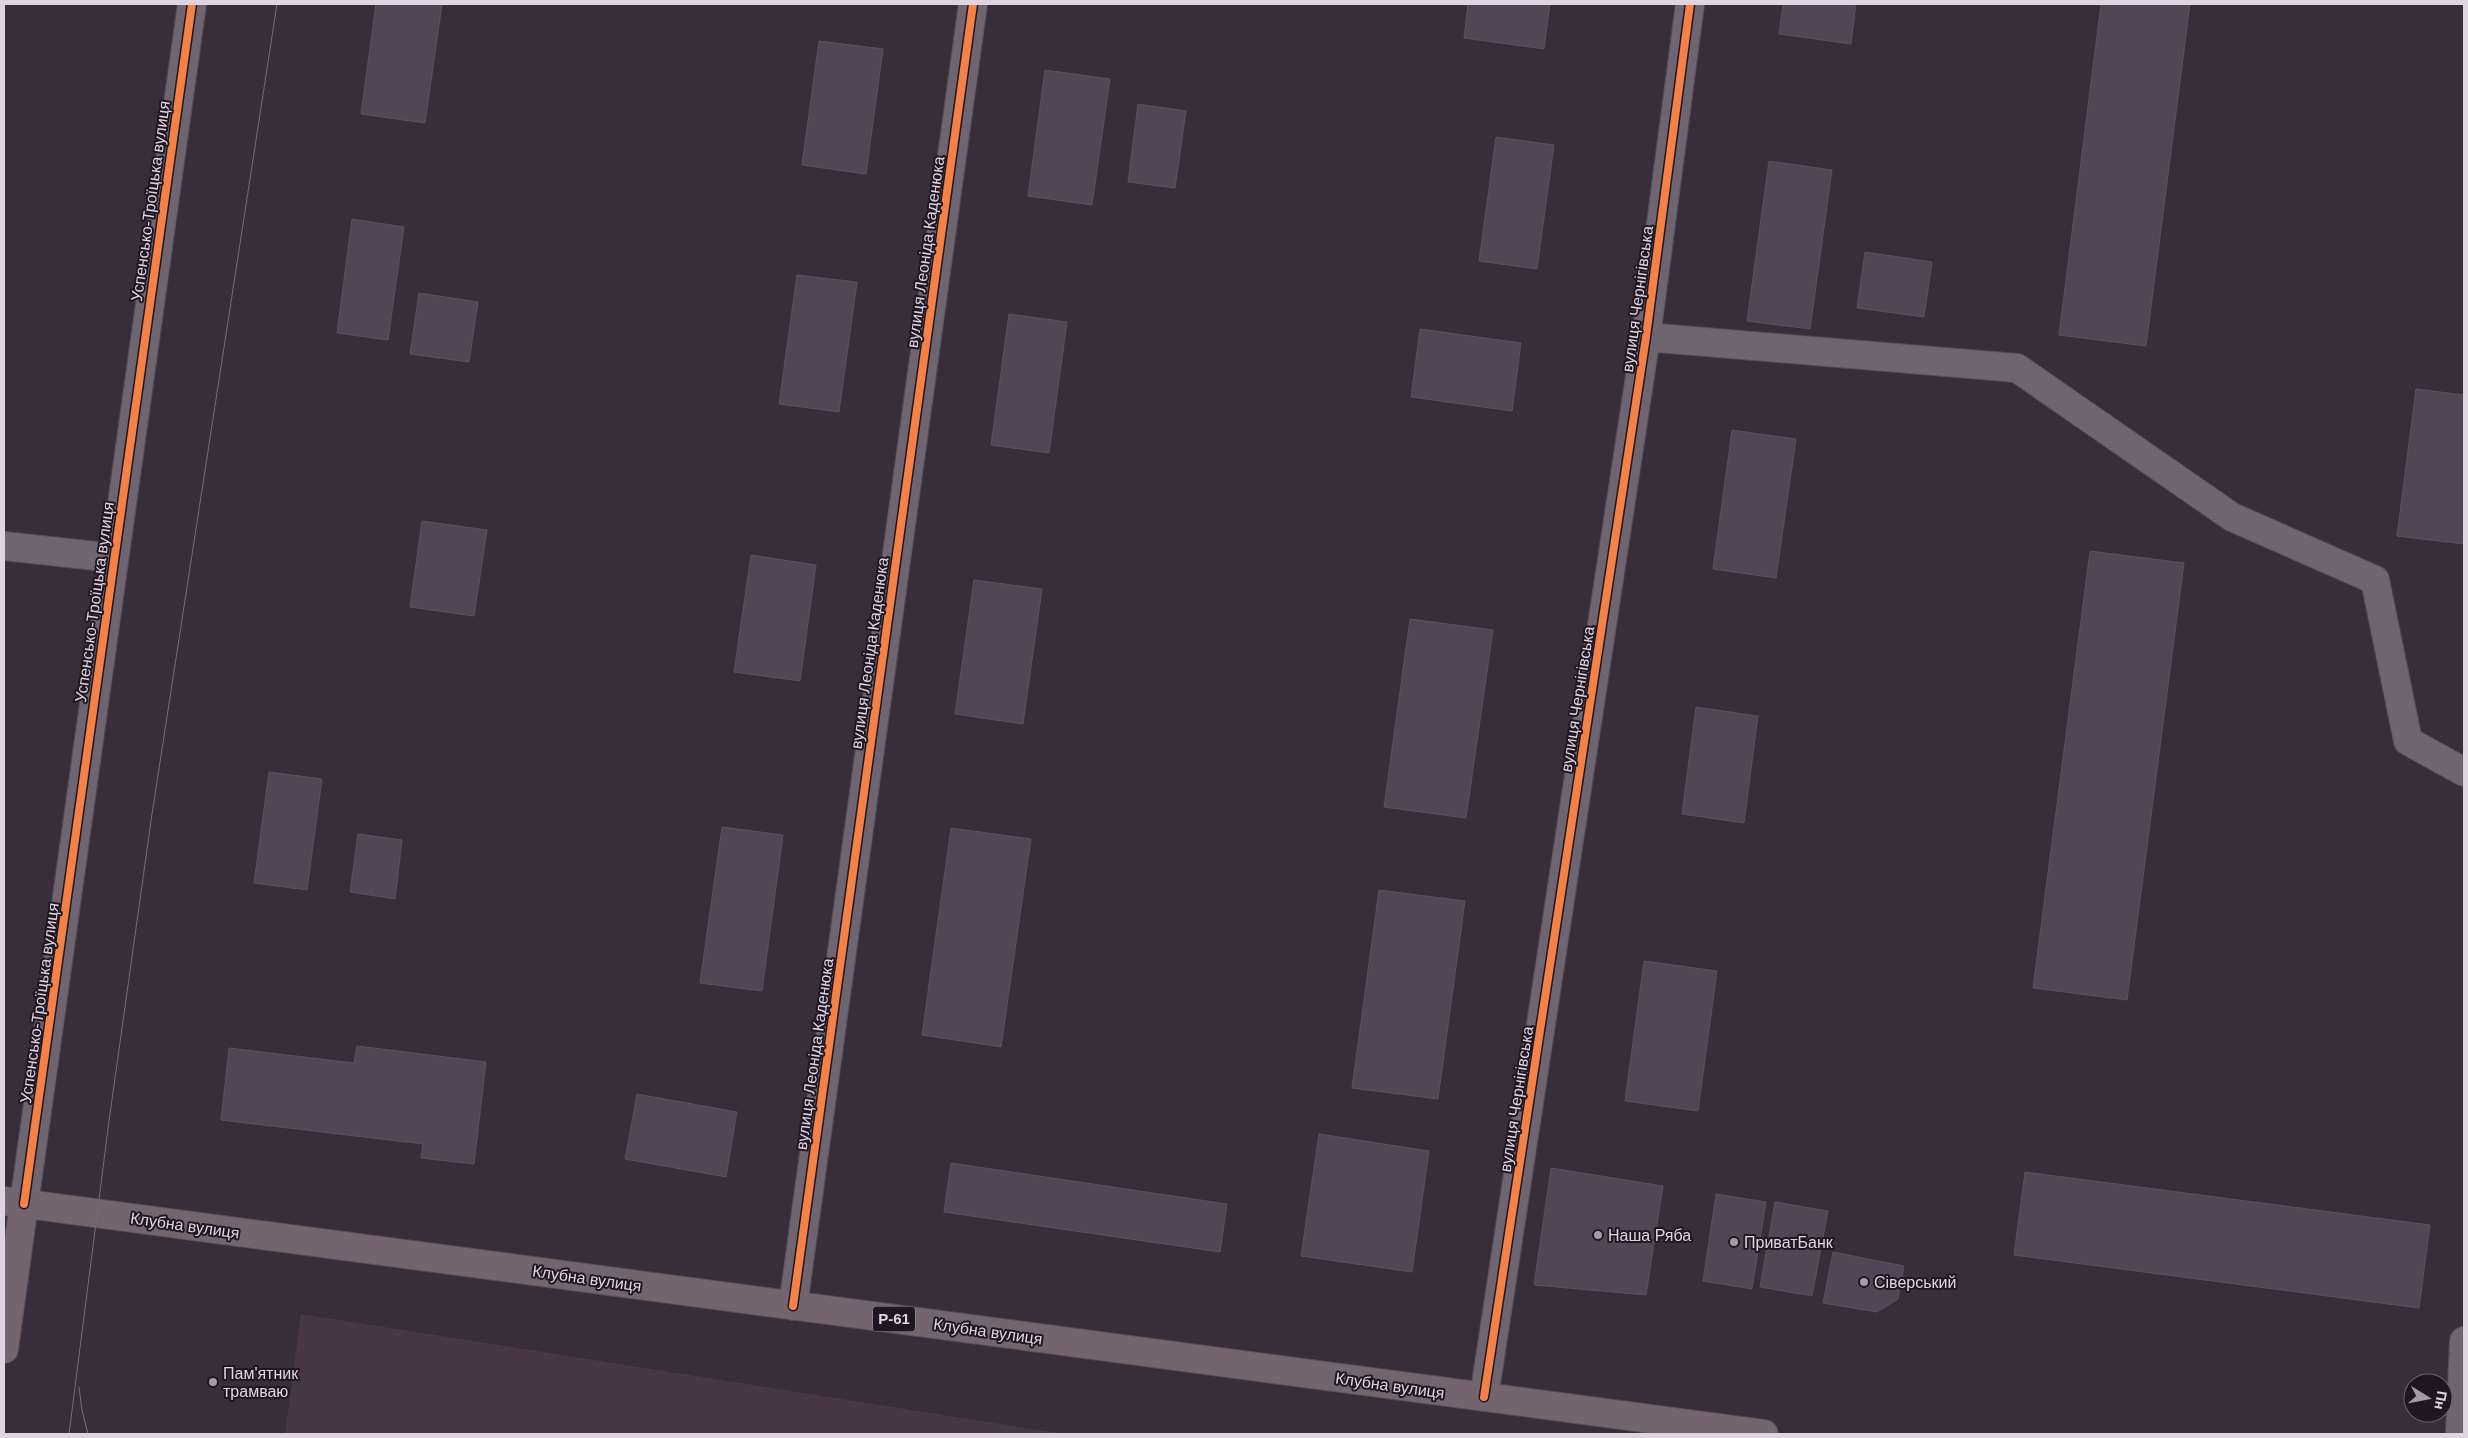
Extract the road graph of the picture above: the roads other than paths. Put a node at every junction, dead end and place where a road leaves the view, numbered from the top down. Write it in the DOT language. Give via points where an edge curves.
graph roads {
  1 [pos="192,4"];
  2 [pos="973,4"];
  3 [pos="1690,4"];
  4 [pos="1646,337"];
  5 [pos="4,546"];
  6 [pos="114,558"];
  7 [pos="2464,772"];
  8 [pos="14,1202"];
  9 [pos="793,1306"];
  10 [pos="2464,1341"];
  11 [pos="4,1349"];
  12 [pos="1484,1397"];
  13 [pos="1764,1434"];
  14 [pos="2460,1434"];
  1 -- 6 [label="street, Успенсько-Троїцька вулиця"];
  2 -- 9 [label="street, вулиця Леоніда Каденюка"];
  3 -- 4 [label="street, вулиця Чернігівська"];
  4 -- 7 [label="street" via="2017,368 2232,517 2375,580 2408,741"];
  4 -- 12 [label="street, вулиця Чернігівська"];
  5 -- 6 [label="street"];
  6 -- 8 [label="street, Успенсько-Троїцька вулиця"];
  8 -- 9 [label="main road, Клубна вулиця / Р-61"];
  8 -- 11 [label="main road, Успенсько-Троїцька вулиця"];
  9 -- 12 [label="main road, Клубна вулиця / Р-61"];
  10 -- 14 [label="street"];
  12 -- 13 [label="main road, Клубна вулиця / Р-61"];
}
